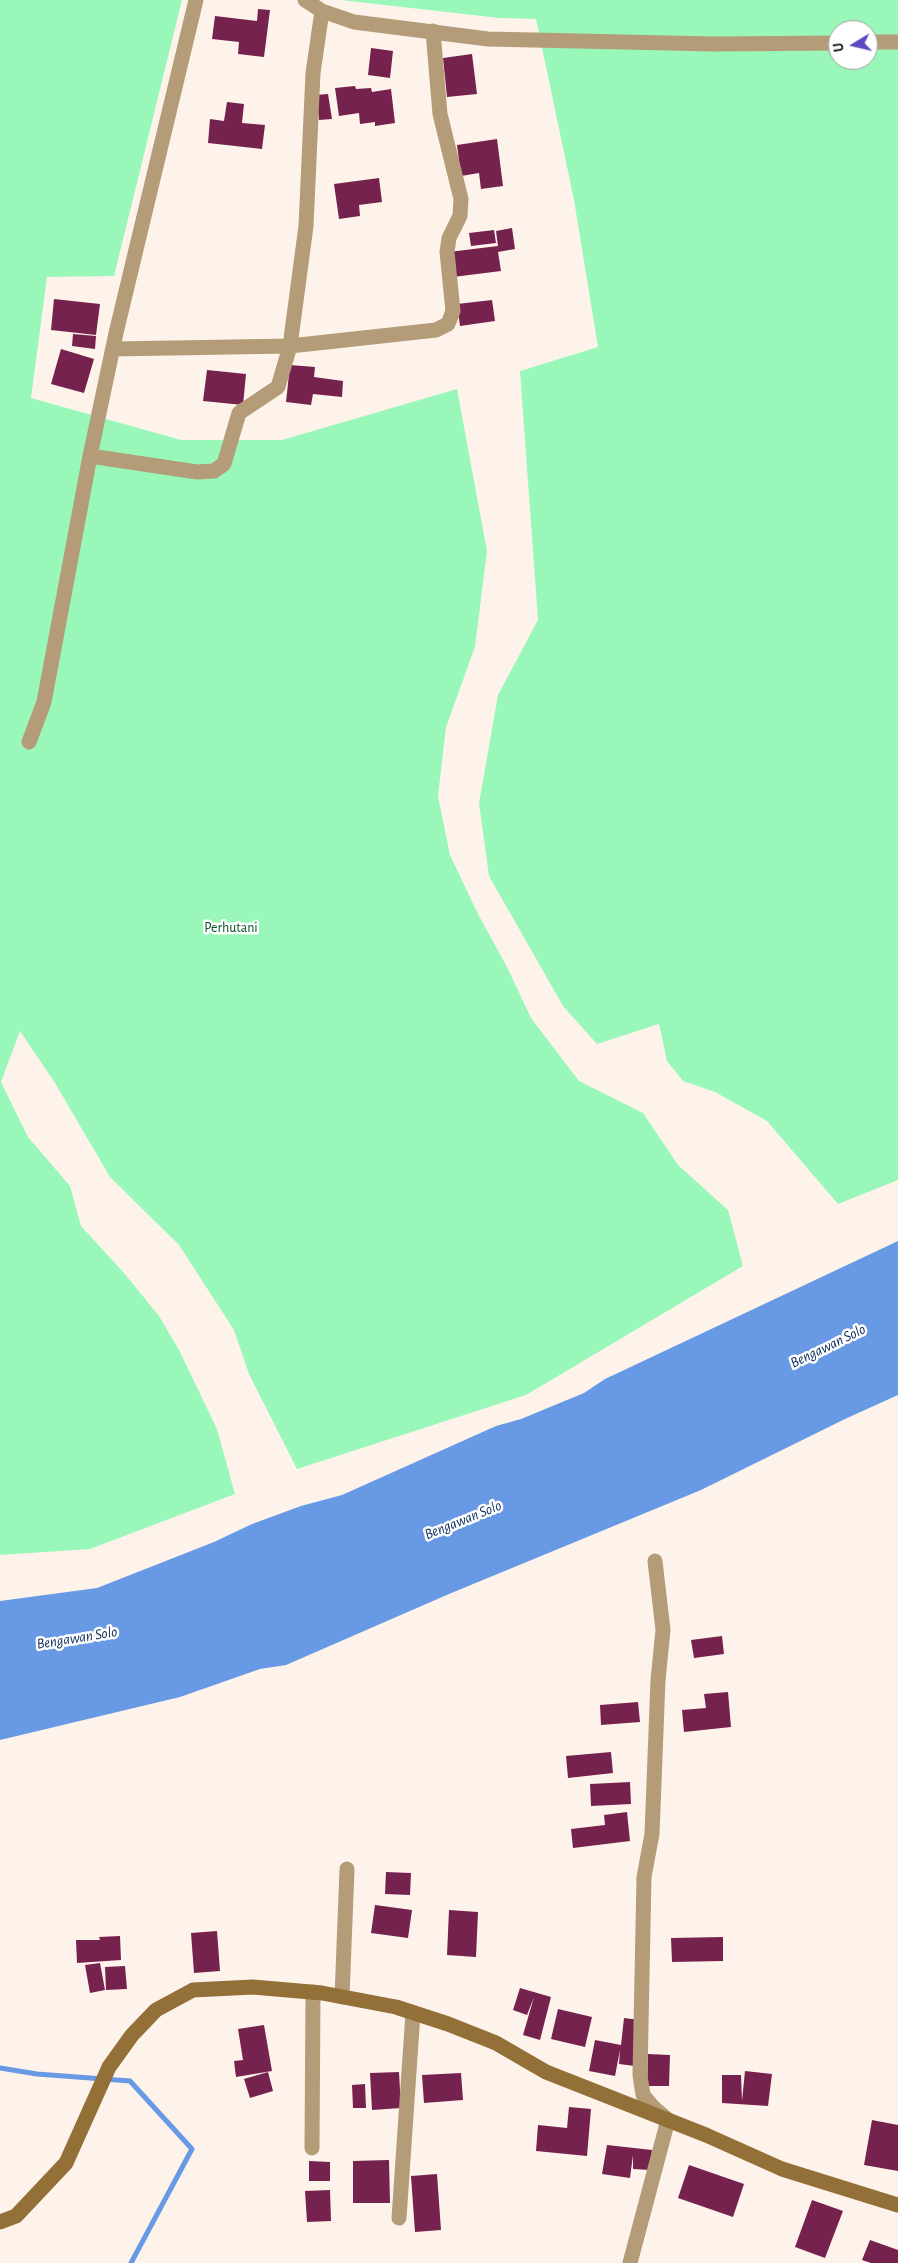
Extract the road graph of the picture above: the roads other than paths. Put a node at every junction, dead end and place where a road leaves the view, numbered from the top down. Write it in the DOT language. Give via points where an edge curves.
graph roads {
  1 [pos="196,0"];
  2 [pos="305,0"];
  3 [pos="322,11"];
  4 [pos="433,31"];
  5 [pos="878,42"];
  6 [pos="898,42"];
  7 [pos="828,43"];
  8 [pos="290,346"];
  9 [pos="113,349"];
  10 [pos="90,456"];
  11 [pos="29,742"];
  12 [pos="655,1561"];
  13 [pos="347,1869"];
  14 [pos="313,1992"];
  15 [pos="342,1996"];
  16 [pos="412,2013"];
  17 [pos="668,2120"];
  18 [pos="312,2148"];
  19 [pos="898,2205"];
  20 [pos="399,2218"];
  21 [pos="0,2222"];
  22 [pos="630,2263"];
  1 -- 9 [label="street"];
  2 -- 3 [label="street"];
  3 -- 4 [label="street" via="354,22"];
  3 -- 8 [label="street" via="313,73 306,226"];
  4 -- 7 [label="street" via="488,39 543,41"];
  4 -- 8 [label="street" via="440,114 461,199 460,216 449,238 447,252 453,312 448,324 436,330"];
  5 -- 6 [label="street"];
  8 -- 9 [label="street"];
  8 -- 10 [label="street" via="278,387 239,414 221,468 197,472"];
  9 -- 10 [label="street"];
  10 -- 11 [label="street" via="44,702"];
  12 -- 17 [label="street" via="663,1630 652,1834 644,1876 640,2075 643,2095"];
  13 -- 15 [label="street"];
  14 -- 15 [label="street"];
  14 -- 18 [label="street"];
  14 -- 21 [label="street" via="253,1988 193,1990 156,2010 132,2035 109,2067 66,2163 16,2216"];
  15 -- 16 [label="street"];
  16 -- 17 [label="street" via="496,2043 546,2072"];
  16 -- 20 [label="street"];
  17 -- 19 [label="street" via="782,2169"];
  17 -- 22 [label="street"];
}
